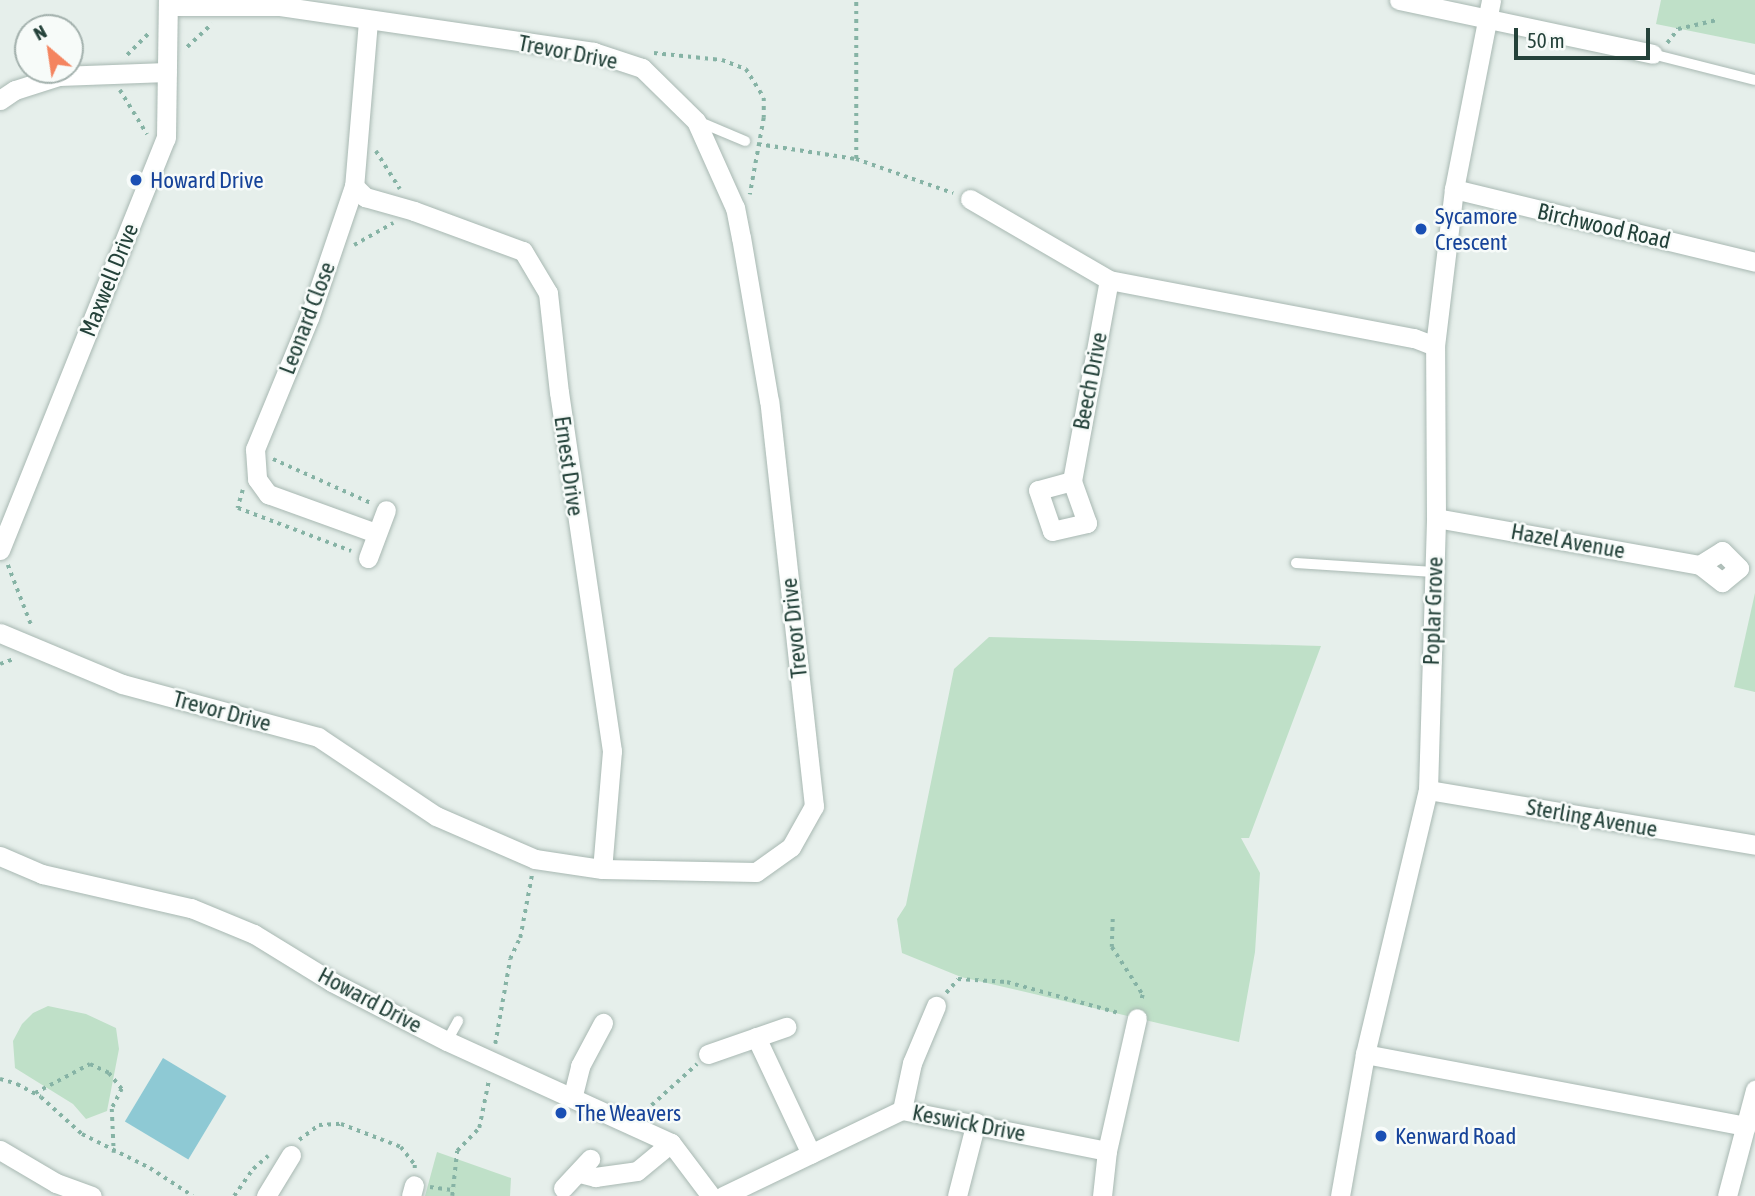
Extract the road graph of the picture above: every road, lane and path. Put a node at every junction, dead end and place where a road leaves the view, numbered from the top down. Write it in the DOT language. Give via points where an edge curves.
graph roads {
  1 [pos="856,0"];
  2 [pos="1399,0"];
  3 [pos="1491,0"];
  4 [pos="231,6"];
  5 [pos="168,7"];
  6 [pos="1487,20"];
  7 [pos="1716,20"];
  8 [pos="368,22"];
  9 [pos="646,52"];
  10 [pos="1656,55"];
  11 [pos="167,69"];
  12 [pos="109,73"];
  13 [pos="1755,80"];
  14 [pos="0,100"];
  15 [pos="696,121"];
  16 [pos="361,125"];
  17 [pos="746,141"];
  18 [pos="760,145"];
  19 [pos="160,154"];
  20 [pos="856,159"];
  21 [pos="354,186"];
  22 [pos="1454,189"];
  23 [pos="749,198"];
  24 [pos="970,199"];
  25 [pos="414,211"];
  26 [pos="329,260"];
  27 [pos="1755,262"];
  28 [pos="1109,280"];
  29 [pos="1436,346"];
  30 [pos="255,449"];
  31 [pos="1072,481"];
  32 [pos="386,510"];
  33 [pos="1436,518"];
  34 [pos="376,533"];
  35 [pos="1,549"];
  36 [pos="368,558"];
  37 [pos="1296,563"];
  38 [pos="1700,565"];
  39 [pos="1434,572"];
  40 [pos="0,633"];
  41 [pos="41,650"];
  42 [pos="1428,790"];
  43 [pos="1755,845"];
  44 [pos="0,856"];
  45 [pos="536,859"];
  46 [pos="602,869"];
  47 [pos="1112,919"];
  48 [pos="936,1006"];
  49 [pos="1137,1018"];
  50 [pos="457,1021"];
  51 [pos="603,1023"];
  52 [pos="786,1027"];
  53 [pos="756,1037"];
  54 [pos="447,1041"];
  55 [pos="708,1054"];
  56 [pos="1364,1054"];
  57 [pos="492,1061"];
  58 [pos="0,1079"];
  59 [pos="1755,1090"];
  60 [pos="34,1093"];
  61 [pos="573,1095"];
  62 [pos="902,1110"];
  63 [pos="976,1122"];
  64 [pos="632,1124"];
  65 [pos="1746,1126"];
  66 [pos="671,1143"];
  67 [pos="0,1150"];
  68 [pos="1107,1152"];
  69 [pos="114,1153"];
  70 [pos="811,1154"];
  71 [pos="291,1155"];
  72 [pos="564,1188"];
  73 [pos="452,1190"];
  74 [pos="412,1191"];
  75 [pos="92,1196"];
  76 [pos="193,1196"];
  77 [pos="266,1196"];
  78 [pos="452,1196"];
  79 [pos="711,1196"];
  80 [pos="723,1196"];
  81 [pos="957,1196"];
  82 [pos="1102,1196"];
  83 [pos="1340,1196"];
  84 [pos="1727,1196"];
  1 -- 20 [label="path"];
  2 -- 6 [label="street"];
  3 -- 6 [label="street, Poplar Grove"];
  4 -- 5 [label="street, Trevor Drive"];
  4 -- 8 [label="street, Trevor Drive" via="278,6"];
  4 -- 11 [label="path"];
  5 -- 11 [label="street, Maxwell Drive"];
  5 -- 12 [label="path"];
  6 -- 10 [label="street"];
  6 -- 22 [label="street, Poplar Grove"];
  7 -- 10 [label="path" via="1678,29"];
  8 -- 15 [label="street, Trevor Drive" via="593,52 642,68"];
  8 -- 16 [label="street, Leonard Close"];
  9 -- 18 [label="path" via="722,60 746,69 764,98"];
  10 -- 13 [label="lane"];
  11 -- 12 [label="street"];
  11 -- 19 [label="street, Maxwell Drive" via="166,138"];
  12 -- 14 [label="street" via="59,76 15,90"];
  12 -- 19 [label="path"];
  15 -- 17 [label="lane"];
  15 -- 46 [label="street, Trevor Drive" via="735,208 746,265 769,401 814,806 791,847 756,872"];
  16 -- 21 [label="street, Leonard Close"];
  16 -- 25 [label="path"];
  17 -- 18 [label="path"];
  18 -- 20 [label="path"];
  18 -- 23 [label="path"];
  19 -- 35 [label="street, Maxwell Drive"];
  20 -- 24 [label="path"];
  21 -- 25 [label="street, Ernest Drive" via="365,197"];
  21 -- 26 [label="street, Leonard Close"];
  22 -- 27 [label="street, Birchwood Road"];
  22 -- 29 [label="street, Poplar Grove"];
  24 -- 28 [label="street"];
  25 -- 26 [label="path"];
  25 -- 46 [label="street, Ernest Drive" via="523,251 548,293 612,751"];
  26 -- 30 [label="street, Leonard Close"];
  28 -- 29 [label="street"];
  28 -- 31 [label="street, Beech Drive"];
  29 -- 33 [label="street, Poplar Grove"];
  30 -- 32 [label="path"];
  30 -- 34 [label="street, Leonard Close" via="257,479 268,494"];
  32 -- 34 [label="street"];
  33 -- 38 [label="street, Hazel Avenue"];
  33 -- 39 [label="street, Poplar Grove"];
  34 -- 36 [label="street"];
  35 -- 41 [label="path"];
  37 -- 39 [label="lane"];
  39 -- 42 [label="street, Poplar Grove"];
  40 -- 41 [label="street, Trevor Drive"];
  41 -- 45 [label="street, Trevor Drive" via="122,684 318,737 436,816"];
  42 -- 43 [label="street, Sterling Avenue"];
  42 -- 56 [label="street, Poplar Grove"];
  44 -- 54 [label="street, Howard Drive" via="42,874 191,908 254,934 332,982"];
  45 -- 46 [label="street, Trevor Drive"];
  45 -- 57 [label="path" via="520,938 510,959"];
  47 -- 49 [label="path" via="1112,947 1143,995"];
  48 -- 49 [label="path" via="958,979 982,980 1007,982"];
  48 -- 62 [label="street" via="912,1063"];
  49 -- 68 [label="street"];
  50 -- 54 [label="lane"];
  51 -- 61 [label="street" via="580,1066"];
  52 -- 53 [label="street"];
  53 -- 55 [label="street"];
  53 -- 70 [label="street"];
  54 -- 57 [label="street, Howard Drive"];
  55 -- 64 [label="path"];
  56 -- 65 [label="street"];
  56 -- 83 [label="street, Poplar Grove"];
  57 -- 61 [label="street, Howard Drive"];
  57 -- 73 [label="path" via="479,1128 457,1151"];
  58 -- 60 [label="path"];
  59 -- 65 [label="street"];
  60 -- 69 [label="path" via="82,1134"];
  60 -- 69 [label="path" via="90,1064 109,1073 122,1089 112,1109"];
  61 -- 64 [label="street, Howard Drive"];
  62 -- 63 [label="street, Keswick Drive"];
  62 -- 70 [label="street, Keswick Drive"];
  63 -- 68 [label="street, Keswick Drive"];
  63 -- 81 [label="street"];
  64 -- 66 [label="street, Howard Drive"];
  65 -- 84 [label="street"];
  66 -- 72 [label="street" via="637,1171 595,1177 585,1166"];
  66 -- 79 [label="street, Howard Drive"];
  67 -- 75 [label="street" via="57,1183"];
  68 -- 82 [label="street"];
  69 -- 76 [label="path" via="150,1168"];
  70 -- 80 [label="street, Keswick Drive"];
  71 -- 74 [label="path" via="300,1138 319,1125 341,1124 401,1147 415,1165"];
  71 -- 77 [label="street"];
  73 -- 74 [label="path"];
  73 -- 78 [label="path"];
}
